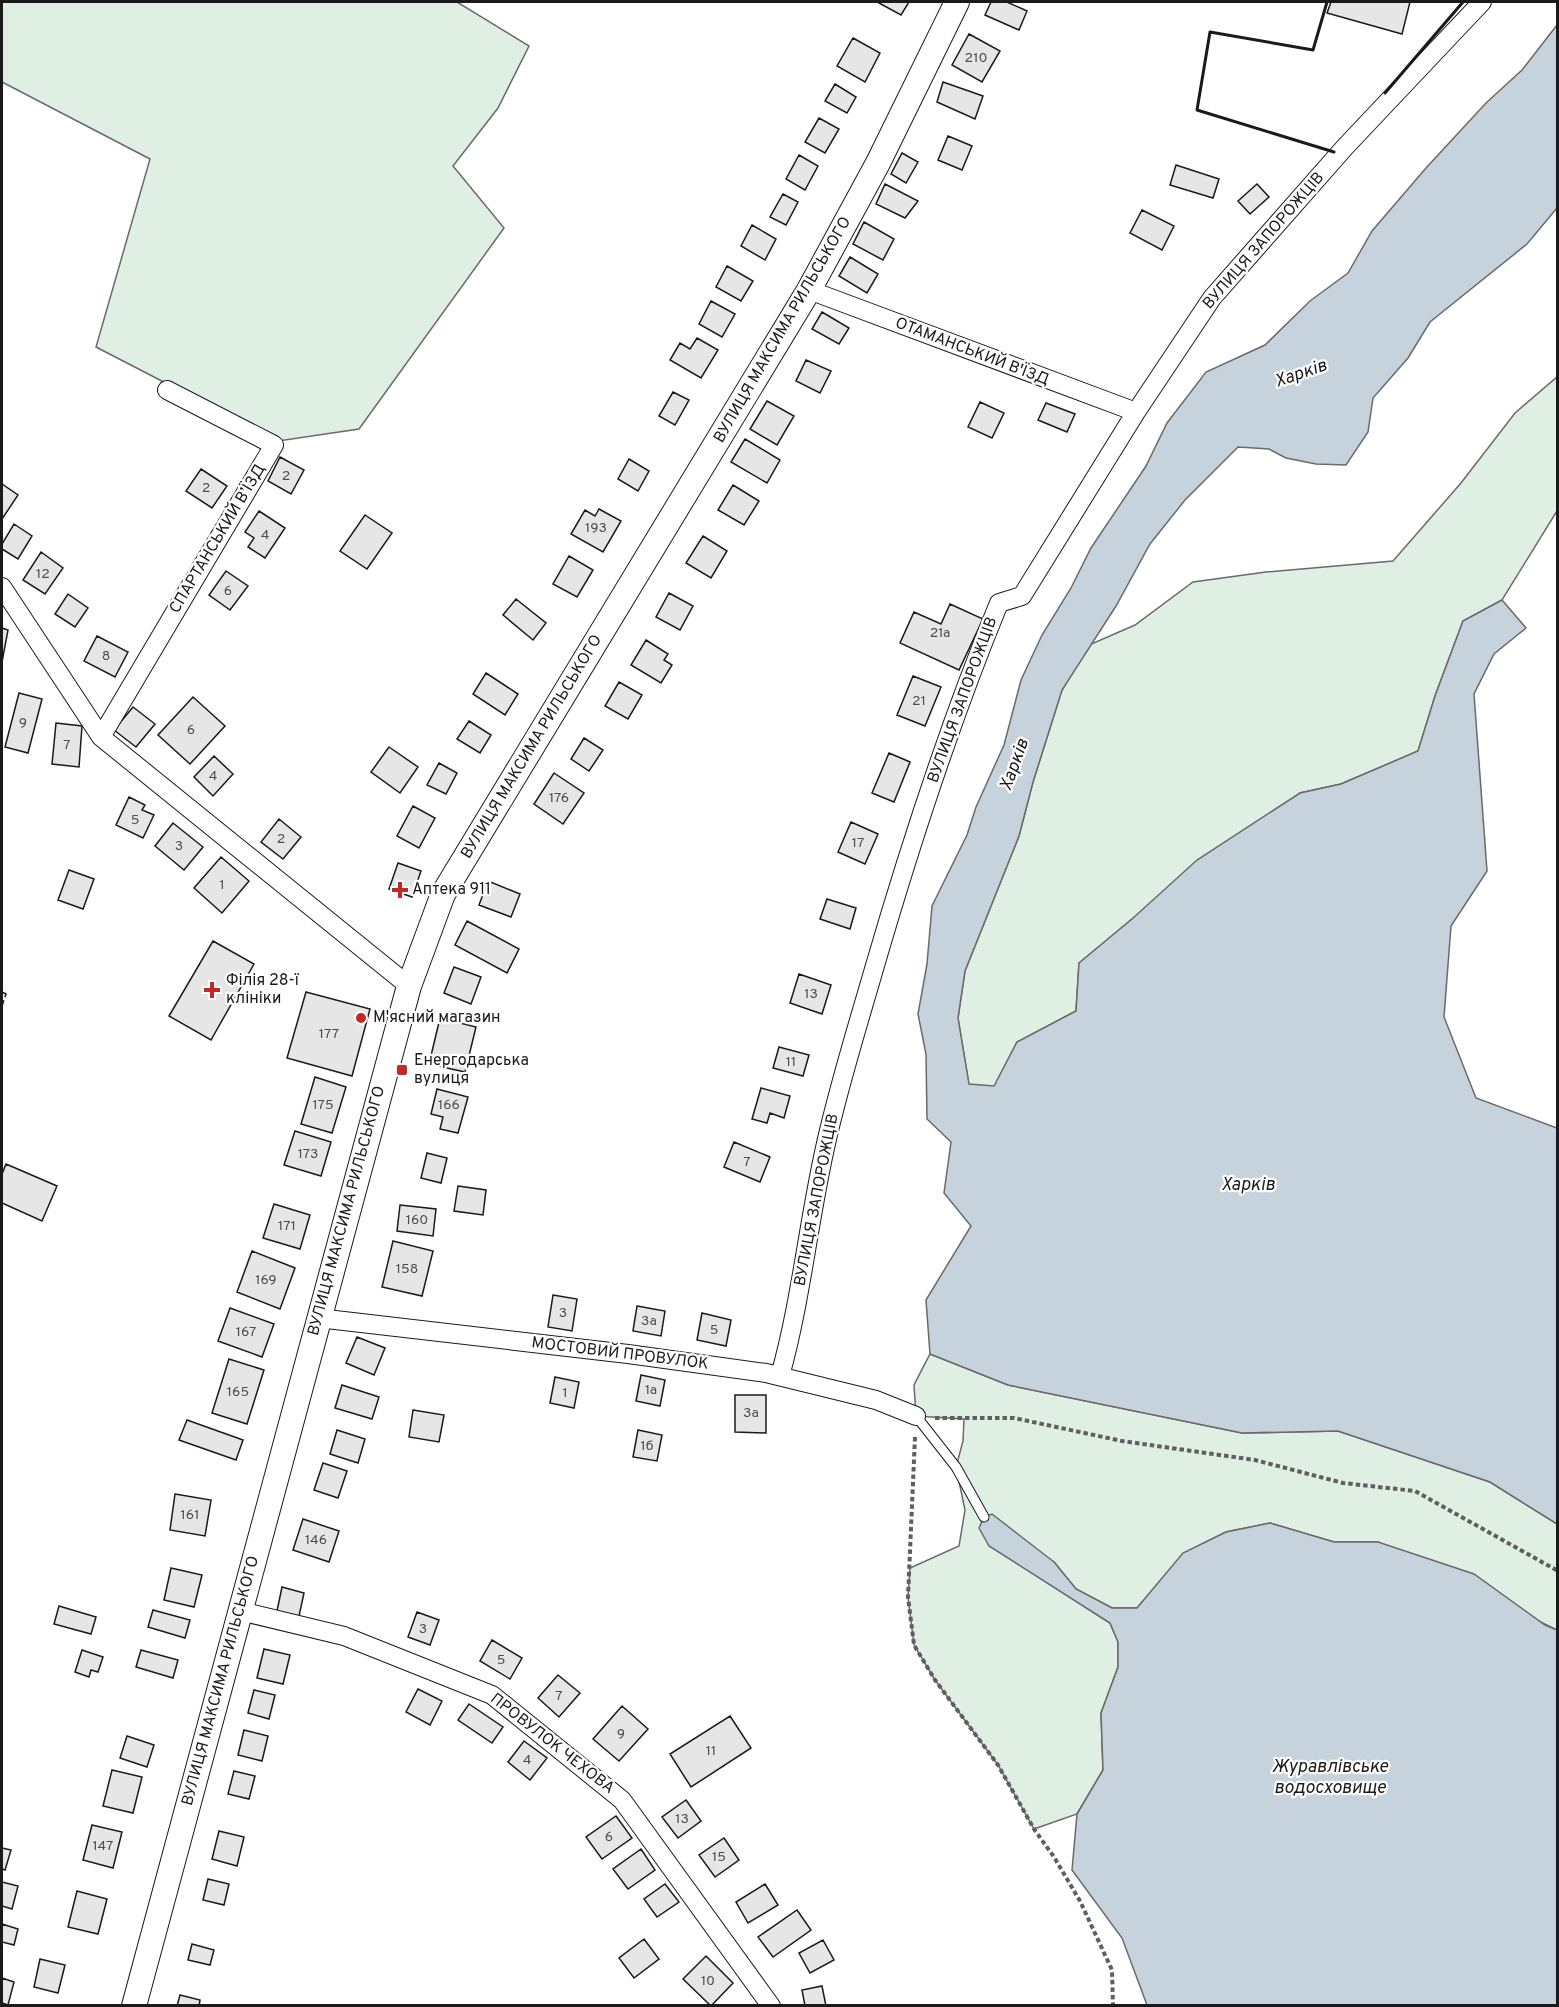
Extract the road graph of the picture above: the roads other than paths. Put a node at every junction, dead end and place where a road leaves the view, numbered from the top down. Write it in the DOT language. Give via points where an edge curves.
graph roads {
  1 [pos="957,2"];
  2 [pos="1482,2"];
  3 [pos="809,290"];
  4 [pos="167,390"];
  5 [pos="1136,412"];
  6 [pos="2,587"];
  7 [pos="101,737"];
  8 [pos="409,986"];
  9 [pos="318,1318"];
  10 [pos="780,1376"];
  11 [pos="916,1416"];
  12 [pos="984,1517"];
  13 [pos="240,1611"];
  14 [pos="134,2006"];
  15 [pos="771,2006"];
  1 -- 3 [label="main road, ВУЛИЦЯ МАКСИМА РИЛЬСЬКОГО" via="878,163"];
  2 -- 5 [label="street, ВУЛИЦЯ ЗАПОРОЖЦІВ" via="1345,147 1212,297"];
  3 -- 5 [label="street, ОТАМАНСЬКИЙ В'ЇЗД"];
  3 -- 8 [label="main road, ВУЛИЦЯ МАКСИМА РИЛЬСЬКОГО" via="443,894"];
  4 -- 7 [label="street, СПАРТАНСЬКИЙ В’ЇЗД" via="274,445"];
  5 -- 10 [label="street, ВУЛИЦЯ ЗАПОРОЖЦІВ" via="1022,596 999,603 968,677 899,882 824,1149"];
  6 -- 7 [label="street"];
  7 -- 8 [label="street"];
  8 -- 9 [label="main road, ВУЛИЦЯ МАКСИМА РИЛЬСЬКОГО"];
  9 -- 10 [label="street, МОСТОВИЙ ПРОВУЛОК"];
  9 -- 13 [label="main road, ВУЛИЦЯ МАКСИМА РИЛЬСЬКОГО"];
  10 -- 11 [label="street, МОСТОВИЙ ПРОВУЛОК" via="876,1400"];
  11 -- 12 [label="lane" via="956,1467"];
  13 -- 14 [label="main road, ВУЛИЦЯ МАКСИМА РИЛЬСЬКОГО"];
  13 -- 15 [label="street, ПРОВУЛОК ЧЕХОВА" via="344,1636 492,1695 622,1800"];
}
